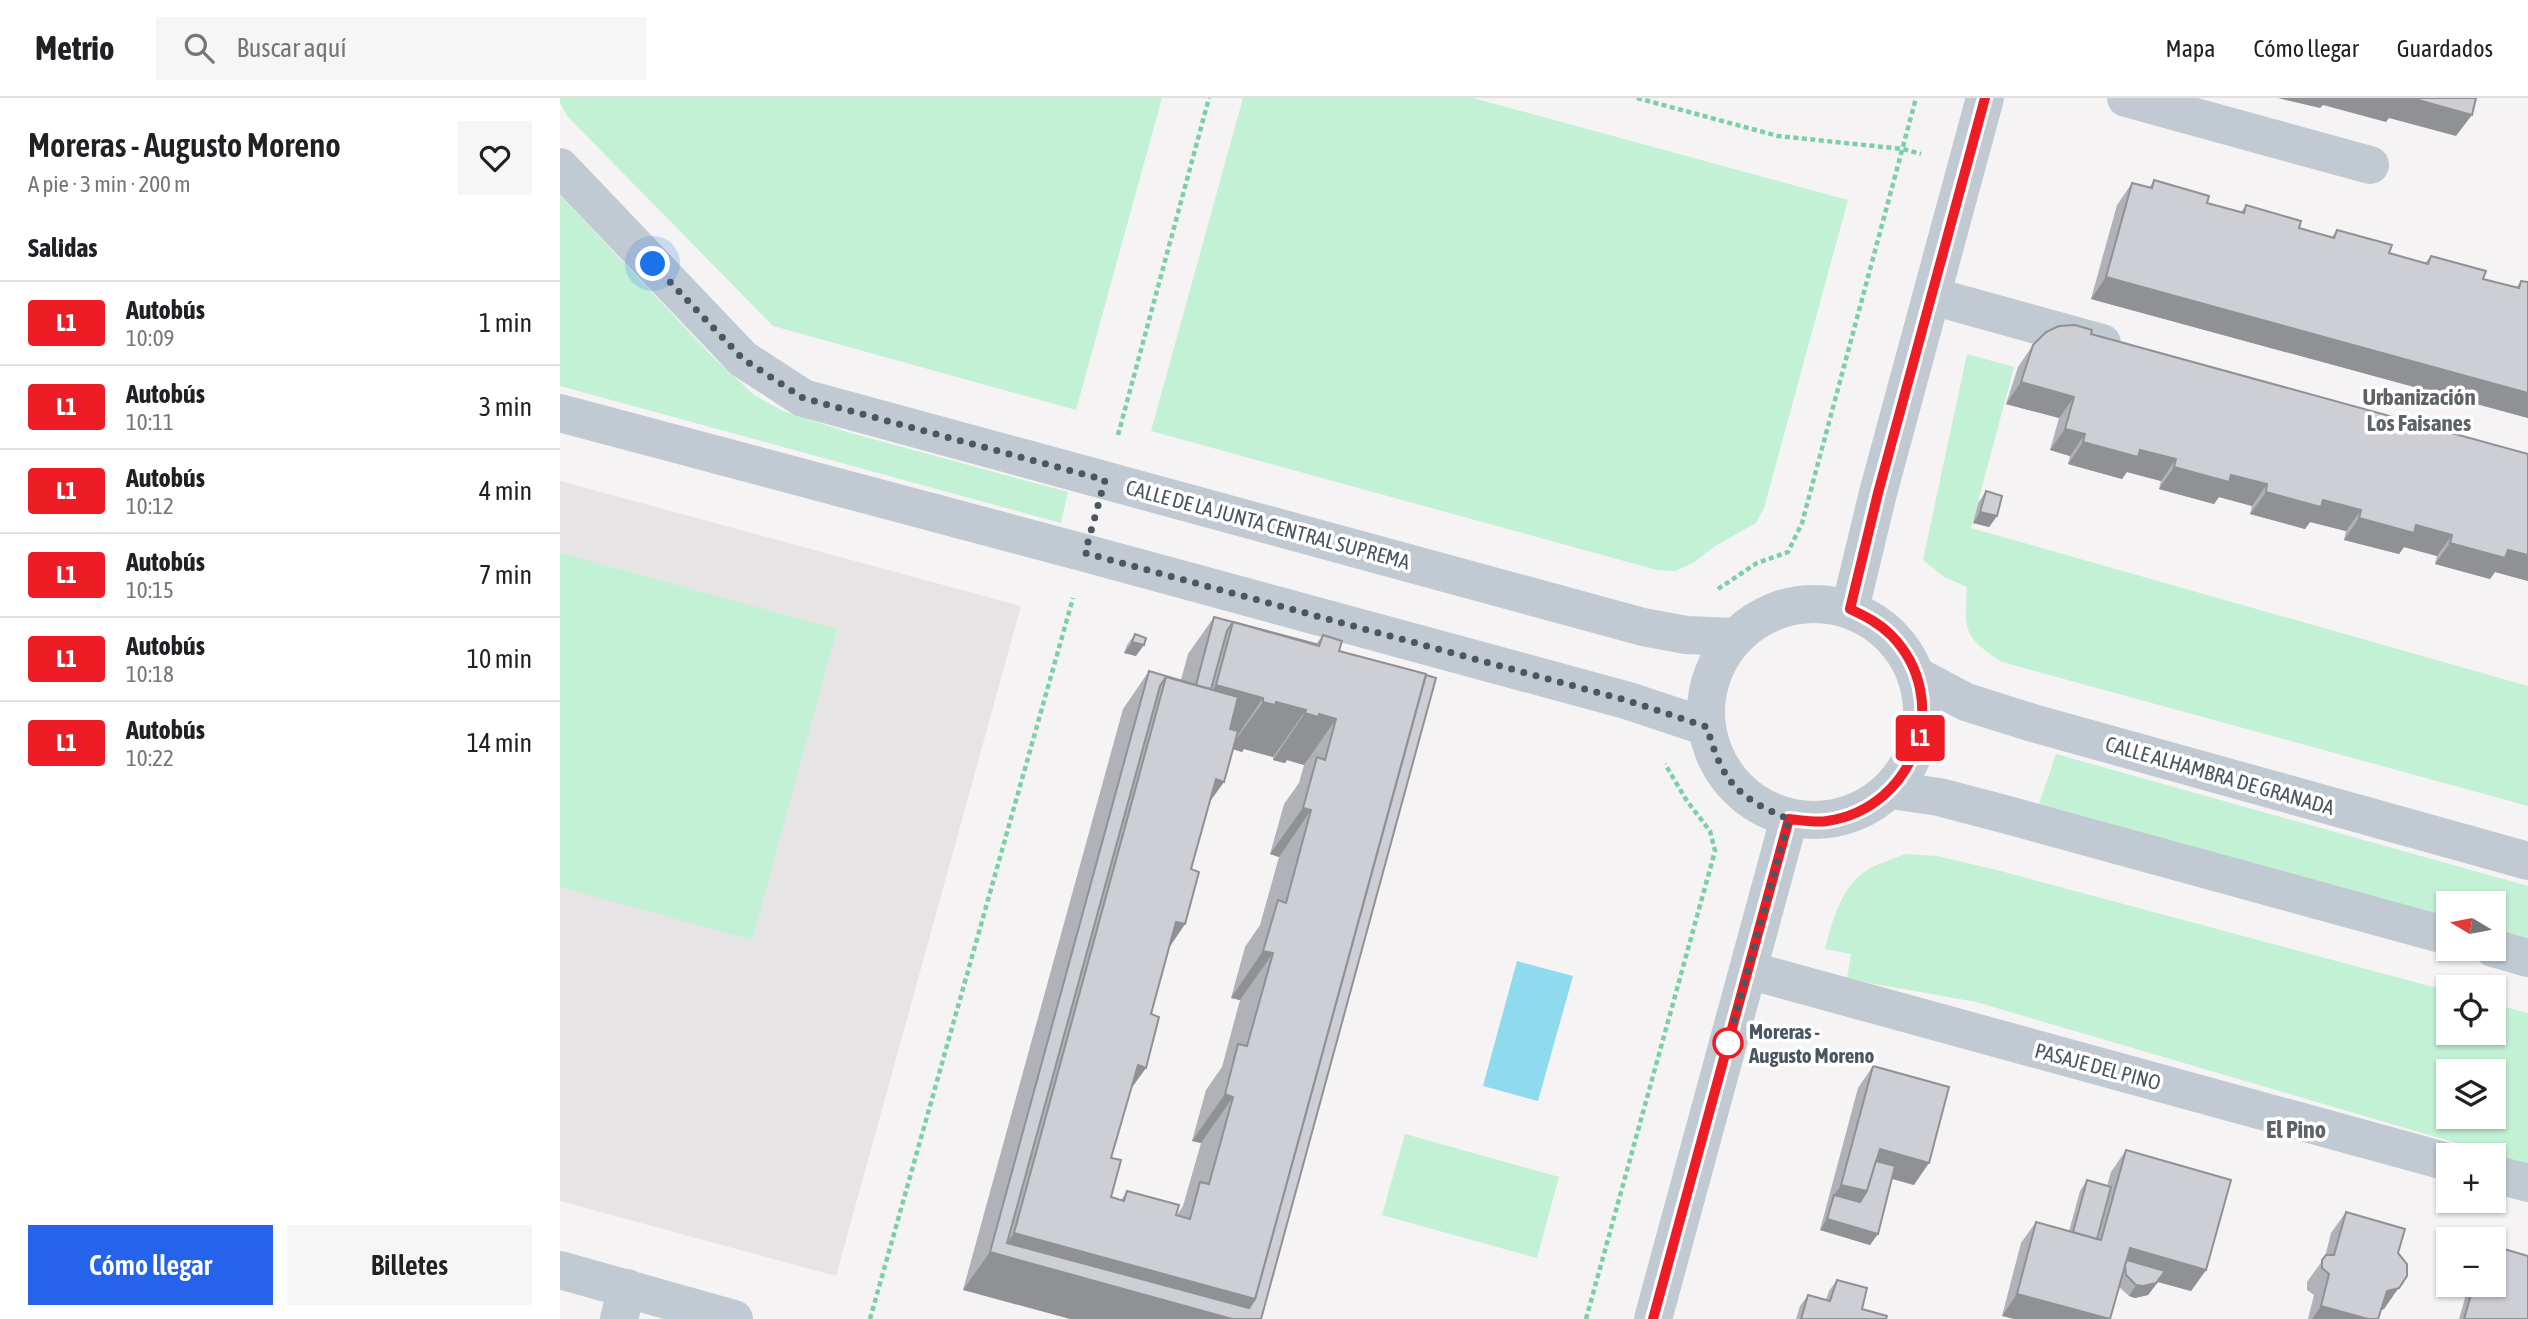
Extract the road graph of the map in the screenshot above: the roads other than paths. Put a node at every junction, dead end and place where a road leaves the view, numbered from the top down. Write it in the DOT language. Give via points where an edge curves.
graph roads {
  1 [pos="1985,98"];
  2 [pos="2126,98"];
  3 [pos="2370,165"];
  4 [pos="560,167"];
  5 [pos="1932,296"];
  6 [pos="2132,351"];
  7 [pos="560,413"];
  8 [pos="1850,609"];
  9 [pos="1736,637"];
  10 [pos="1917,676"];
  11 [pos="1707,727"];
  12 [pos="1891,790"];
  13 [pos="1789,819"];
  14 [pos="2528,861"];
  15 [pos="2436,933"];
  16 [pos="2506,952"];
  17 [pos="2528,958"];
  18 [pos="1748,970"];
  19 [pos="2436,1158"];
  20 [pos="2506,1177"];
  21 [pos="2528,1183"];
  22 [pos="560,1270"];
  23 [pos="623,1304"];
  24 [pos="734,1319"];
  25 [pos="1653,1319"];
  1 -- 5 [label="street"];
  2 -- 3 [label="street"];
  4 -- 9 [label="street, CALLE DE LA JUNTA CENTRAL SUPREMA" via="743,359 803,398 1643,627"];
  5 -- 6 [label="street"];
  5 -- 8 [label="street"];
  7 -- 11 [label="street" via="1629,701"];
  8 -- 9 [label="street" via="1788,606 1759,618"];
  8 -- 10 [label="street" via="1891,635"];
  9 -- 11 [label="street" via="1711,679"];
  10 -- 12 [label="street" via="1923,706 1921,737"];
  10 -- 14 [label="street, CALLE ALHAMBRA DE GRANADA" via="1966,702 2033,723"];
  11 -- 13 [label="street" via="1715,758 1734,786 1758,807"];
  12 -- 13 [label="street" via="1861,811 1826,821"];
  12 -- 15 [label="street" via="1991,810"];
  13 -- 18 [label="street"];
  16 -- 17 [label="street"];
  18 -- 19 [label="street, PASAJE DEL PINO"];
  18 -- 25 [label="street"];
  20 -- 21 [label="street"];
  22 -- 23 [label="street"];
  23 -- 24 [label="street"];
}
